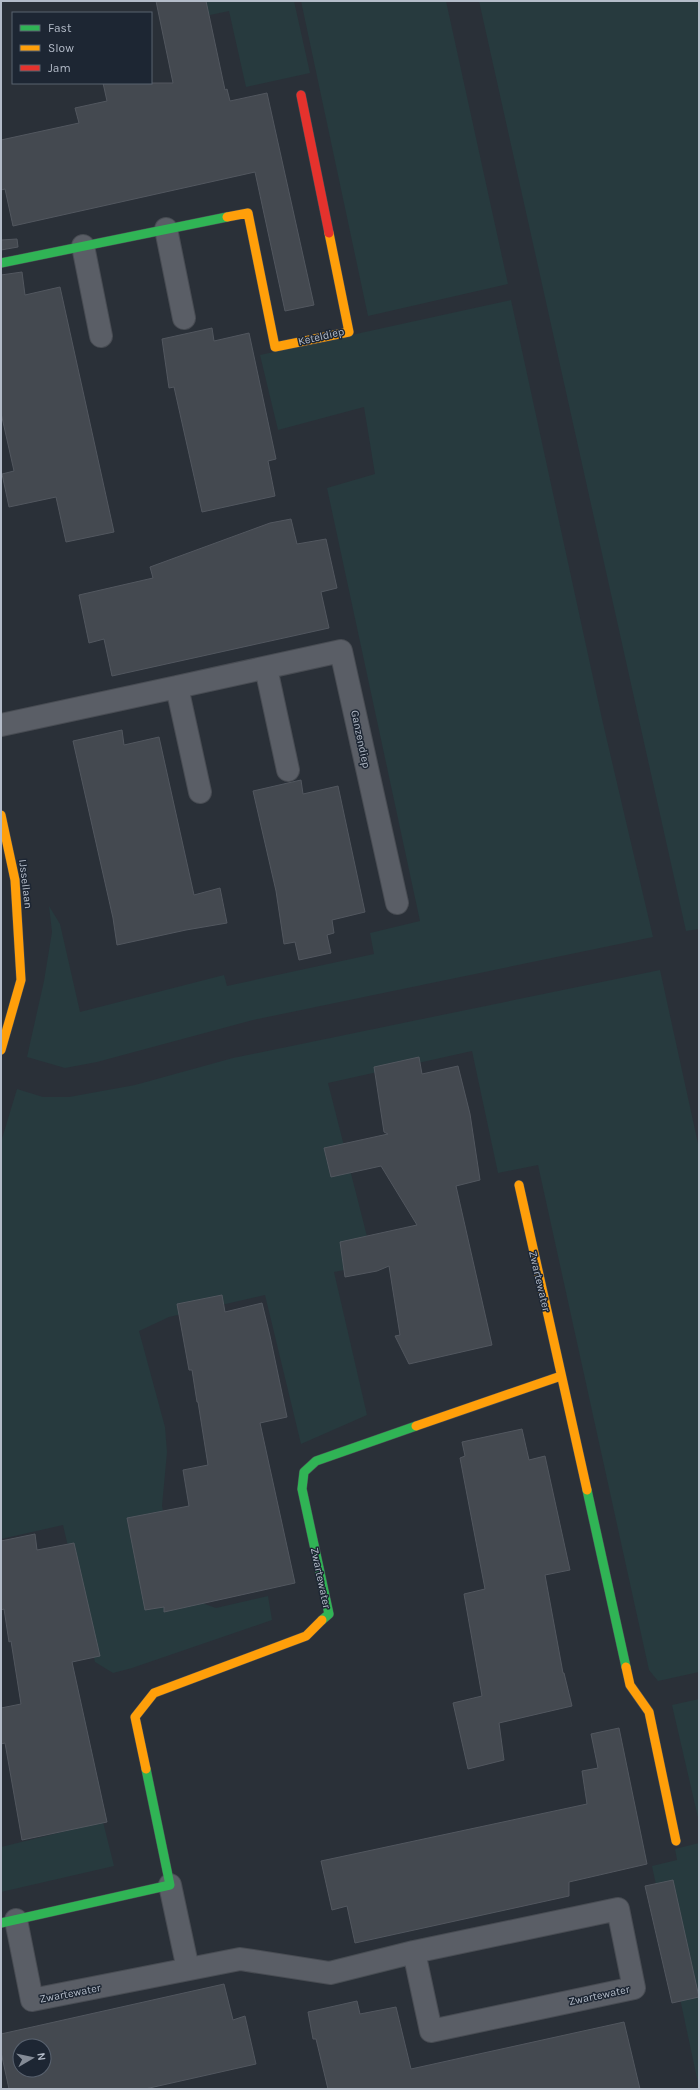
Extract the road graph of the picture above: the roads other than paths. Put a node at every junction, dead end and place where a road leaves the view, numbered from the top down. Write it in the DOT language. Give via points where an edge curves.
graph roads {
  1 [pos="301,95"];
  2 [pos="166,229"];
  3 [pos="83,246"];
  4 [pos="1,263"];
  5 [pos="184,318"];
  6 [pos="101,336"];
  7 [pos="266,668"];
  8 [pos="177,687"];
  9 [pos="1,726"];
  10 [pos="288,770"];
  11 [pos="200,792"];
  12 [pos="1,815"];
  13 [pos="397,904"];
  14 [pos="1,1050"];
  15 [pos="519,1185"];
  16 [pos="561,1376"];
  17 [pos="676,1841"];
  18 [pos="170,1885"];
  19 [pos="8,1922"];
  20 [pos="414,1952"];
  21 [pos="188,1969"];
  1 -- 2 [label="street, Keteldiep" via="349,332 275,347 248,213"];
  2 -- 3 [label="street, Keteldiep"];
  2 -- 5 [label="street"];
  3 -- 4 [label="street, Keteldiep"];
  3 -- 6 [label="street"];
  7 -- 8 [label="street, Ganzendiep"];
  7 -- 10 [label="street"];
  7 -- 13 [label="street, Ganzendiep" via="341,651"];
  8 -- 9 [label="street, Ganzendiep"];
  8 -- 11 [label="street"];
  12 -- 14 [label="street, IJssellaan" via="15,880 21,980"];
  15 -- 16 [label="street, Zwartewater"];
  16 -- 17 [label="street, Zwartewater" via="630,1685 649,1712"];
  16 -- 18 [label="street, Zwartewater" via="316,1461 304,1472 302,1489 329,1614 306,1636 154,1693 135,1717"];
  18 -- 19 [label="street, Zwartewater"];
  18 -- 21 [label="street, Zwartewater"];
  19 -- 21 [label="street, Zwartewater" via="32,2000"];
  20 -- 20 [label="street, Zwartewater" via="618,1909 634,1988 431,2031"];
  20 -- 21 [label="street, Zwartewater" via="330,1974 240,1959"];
}
